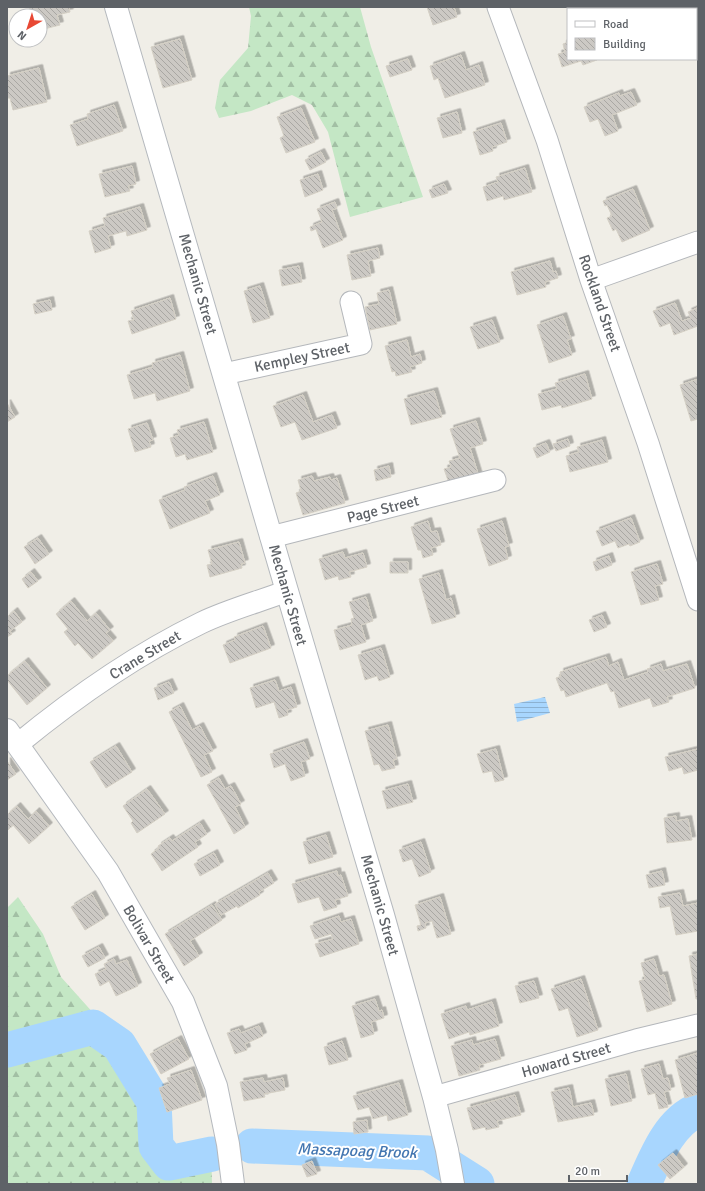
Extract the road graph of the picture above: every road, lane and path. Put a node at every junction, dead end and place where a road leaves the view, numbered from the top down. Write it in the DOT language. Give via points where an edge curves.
graph roads {
  1 [pos="116,7"];
  2 [pos="498,7"];
  3 [pos="698,242"];
  4 [pos="591,280"];
  5 [pos="351,302"];
  6 [pos="224,374"];
  7 [pos="495,480"];
  8 [pos="271,537"];
  9 [pos="287,591"];
  10 [pos="698,600"];
  11 [pos="13,737"];
  12 [pos="698,1025"];
  13 [pos="434,1097"];
  14 [pos="452,1182"];
  15 [pos="233,1184"];
  1 -- 6 [label="street, Mechanic Street"];
  2 -- 4 [label="street, Rockland Street" via="547,140"];
  3 -- 4 [label="street"];
  4 -- 10 [label="street, Rockland Street" via="648,443"];
  5 -- 6 [label="street, Kempley Street" via="362,344"];
  6 -- 8 [label="street, Mechanic Street"];
  7 -- 8 [label="street, Page Street"];
  8 -- 9 [label="street, Mechanic Street"];
  9 -- 11 [label="street, Crane Street" via="202,623 149,650"];
  9 -- 13 [label="street, Mechanic Street" via="384,915"];
  11 -- 15 [label="street, Bolivar Street" via="108,872 183,1002 216,1086"];
  12 -- 13 [label="street, Howard Street"];
  13 -- 14 [label="street, Mechanic Street"];
}
